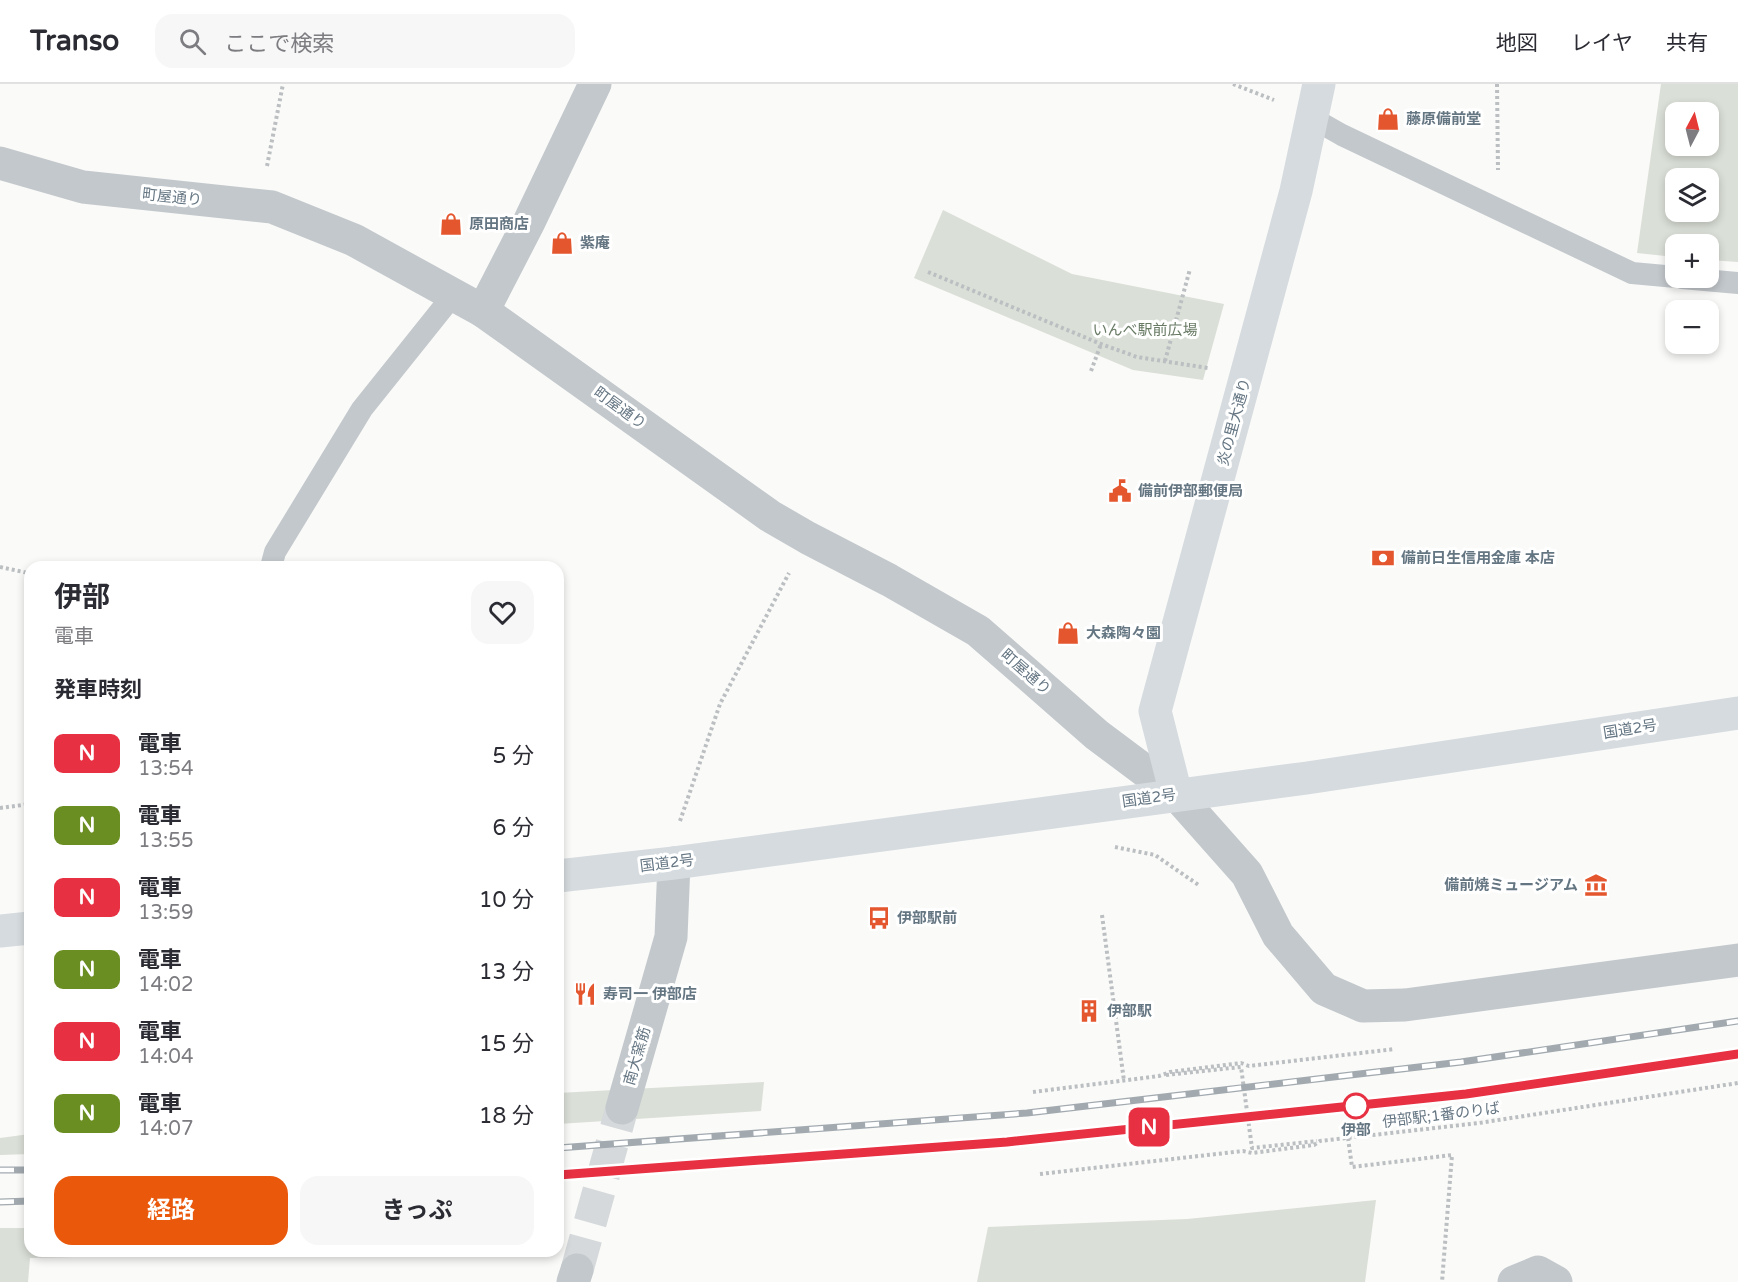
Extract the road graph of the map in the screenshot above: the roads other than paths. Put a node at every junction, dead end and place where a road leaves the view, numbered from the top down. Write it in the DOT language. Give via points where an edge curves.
graph roads {
  1 [pos="595,84"];
  2 [pos="1319,84"];
  3 [pos="1312,118"];
  4 [pos="0,163"];
  5 [pos="1665,276"];
  6 [pos="1719,281"];
  7 [pos="1738,283"];
  8 [pos="454,294"];
  9 [pos="483,310"];
  10 [pos="273,561"];
  11 [pos="1738,712"];
  12 [pos="1176,794"];
  13 [pos="674,863"];
  14 [pos="564,875"];
  15 [pos="24,929"];
  16 [pos="0,931"];
  17 [pos="1738,960"];
  18 [pos="622,1108"];
  19 [pos="1514,1282"];
  20 [pos="1556,1282"];
  1 -- 9 [label="street"];
  2 -- 3 [label="main road, 炎の里大通り"];
  3 -- 5 [label="lane" via="1632,273"];
  3 -- 12 [label="main road, 炎の里大通り" via="1293,202 1155,711"];
  4 -- 8 [label="street, 町屋通り" via="83,187 272,207 354,240"];
  6 -- 7 [label="lane"];
  8 -- 9 [label="street, 町屋通り"];
  8 -- 10 [label="lane" via="363,409"];
  9 -- 12 [label="street, 町屋通り" via="770,516 978,631 1097,735"];
  11 -- 12 [label="main road, 国道2号" via="1307,778"];
  12 -- 13 [label="main road, 国道2号"];
  12 -- 17 [label="street, 町屋通り" via="1247,874 1278,935 1324,989 1363,1005 1405,1005"];
  13 -- 14 [label="main road, 国道2号"];
  13 -- 18 [label="street, 南大窯筋" via="671,937"];
  15 -- 16 [label="main road"];
  19 -- 20 [label="street" via="1538,1272"];
}
